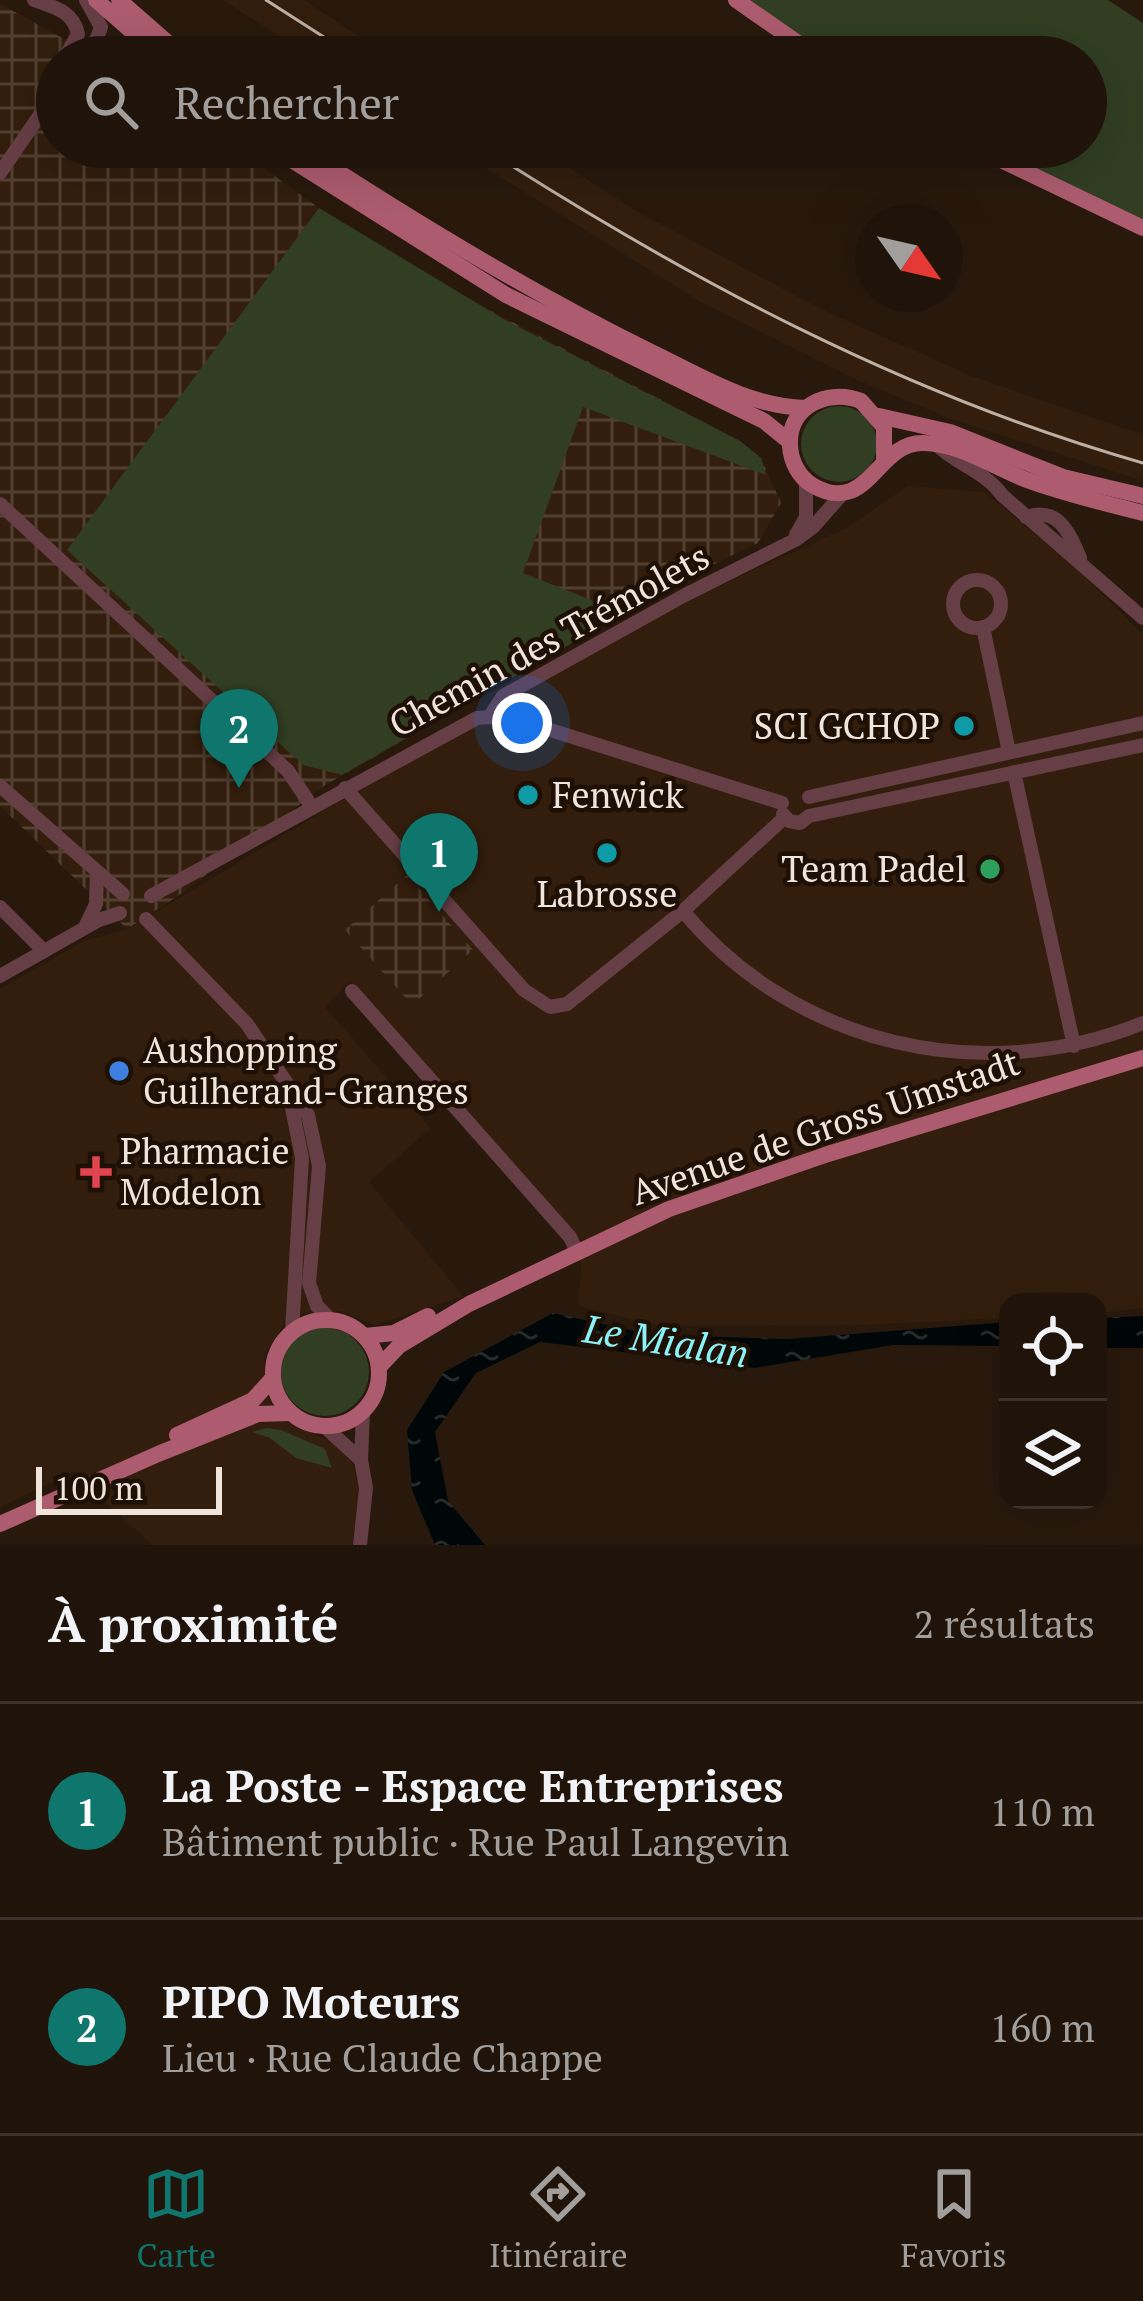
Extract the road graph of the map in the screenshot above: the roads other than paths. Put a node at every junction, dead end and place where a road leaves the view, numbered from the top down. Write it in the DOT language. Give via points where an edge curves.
graph roads {
  1 [pos="34,0"];
  2 [pos="86,0"];
  3 [pos="96,0"];
  4 [pos="119,0"];
  5 [pos="736,0"];
  6 [pos="77,36"];
  7 [pos="98,36"];
  8 [pos="137,36"];
  9 [pos="160,36"];
  10 [pos="788,36"];
  11 [pos="36,125"];
  12 [pos="305,168"];
  13 [pos="331,168"];
  14 [pos="1018,168"];
  15 [pos="0,172"];
  16 [pos="1143,228"];
  17 [pos="805,408"];
  18 [pos="879,416"];
  19 [pos="790,442"];
  20 [pos="936,444"];
  21 [pos="884,461"];
  22 [pos="806,481"];
  23 [pos="844,492"];
  24 [pos="1143,496"];
  25 [pos="0,504"];
  26 [pos="1143,513"];
  27 [pos="788,544"];
  28 [pos="1143,618"];
  29 [pos="983,627"];
  30 [pos="490,716"];
  31 [pos="1143,723"];
  32 [pos="1143,745"];
  33 [pos="1009,752"];
  34 [pos="1014,772"];
  35 [pos="0,786"];
  36 [pos="345,788"];
  37 [pos="808,797"];
  38 [pos="312,807"];
  39 [pos="783,810"];
  40 [pos="809,816"];
  41 [pos="97,872"];
  42 [pos="123,894"];
  43 [pos="151,896"];
  44 [pos="0,908"];
  45 [pos="683,911"];
  46 [pos="120,913"];
  47 [pos="146,919"];
  48 [pos="85,928"];
  49 [pos="44,951"];
  50 [pos="0,976"];
  51 [pos="352,991"];
  52 [pos="1143,1023"];
  53 [pos="1074,1046"];
  54 [pos="1143,1058"];
  55 [pos="285,1077"];
  56 [pos="578,1253"];
  57 [pos="469,1304"];
  58 [pos="331,1320"];
  59 [pos="292,1332"];
  60 [pos="365,1336"];
  61 [pos="379,1366"];
  62 [pos="273,1378"];
  63 [pos="363,1412"];
  64 [pos="290,1414"];
  65 [pos="325,1427"];
  66 [pos="361,1460"];
  67 [pos="0,1515"];
  68 [pos="0,1525"];
  69 [pos="360,1545"];
  1 -- 6 [label="street" via="73,19"];
  2 -- 7 [label="street"];
  3 -- 8 [label="main road"];
  4 -- 9 [label="main road"];
  5 -- 10 [label="main road"];
  11 -- 15 [label="street"];
  12 -- 19 [label="main road" via="506,295 764,421"];
  13 -- 17 [label="main road" via="529,291 746,398"];
  14 -- 16 [label="main road"];
  17 -- 18 [label="main road" via="850,396"];
  17 -- 19 [label="main road"];
  18 -- 21 [label="main road"];
  18 -- 24 [label="main road"];
  19 -- 22 [label="main road"];
  20 -- 21 [label="main road" via="913,443"];
  20 -- 26 [label="main road"];
  20 -- 28 [label="street" via="988,477"];
  21 -- 23 [label="main road" via="867,483"];
  22 -- 23 [label="main road"];
  22 -- 27 [label="street" via="806,517"];
  23 -- 27 [label="street, Chemin des Trémolets"];
  25 -- 38 [label="street" via="288,771"];
  27 -- 30 [label="street, Chemin des Trémolets" via="503,696"];
  29 -- 33 [label="street"];
  30 -- 36 [label="street, Chemin des Trémolets" via="462,723"];
  30 -- 39 [label="street"];
  31 -- 33 [label="street"];
  32 -- 34 [label="street"];
  33 -- 34 [label="street" via="1002,766"];
  33 -- 37 [label="street"];
  34 -- 40 [label="street"];
  34 -- 53 [label="street"];
  35 -- 41 [label="street"];
  36 -- 38 [label="street, Chemin des Trémolets"];
  36 -- 45 [label="street" via="524,990 550,1006 568,1004"];
  37 -- 39 [label="street" via="791,793"];
  37 -- 40 [label="street"];
  38 -- 43 [label="street, Chemin des Trémolets"];
  39 -- 40 [label="street" via="794,823"];
  39 -- 45 [label="street"];
  41 -- 42 [label="street"];
  41 -- 48 [label="street"];
  42 -- 43 [label="street"];
  42 -- 46 [label="street"];
  43 -- 47 [label="street"];
  44 -- 49 [label="street"];
  45 -- 53 [label="street" via="783,998 847,1030 982,1055"];
  46 -- 47 [label="street"];
  46 -- 48 [label="street"];
  47 -- 55 [label="street" via="247,1024"];
  48 -- 49 [label="street"];
  49 -- 50 [label="street"];
  51 -- 56 [label="street"];
  52 -- 53 [label="street"];
  54 -- 56 [label="main road, Avenue de Gross Umstadt" via="669,1209"];
  55 -- 58 [label="street" via="315,1138 309,1283"];
  55 -- 59 [label="street" via="302,1158"];
  56 -- 57 [label="main road, Avenue de Gross Umstadt"];
  57 -- 60 [label="main road, Avenue de Gross Umstadt"];
  57 -- 61 [label="main road, Avenue de Gross Umstadt"];
  58 -- 59 [label="main road"];
  58 -- 60 [label="main road"];
  59 -- 62 [label="main road" via="276,1354"];
  60 -- 61 [label="main road"];
  61 -- 63 [label="main road"];
  62 -- 64 [label="main road"];
  62 -- 67 [label="main road" via="254,1400"];
  63 -- 65 [label="main road"];
  63 -- 66 [label="street"];
  64 -- 65 [label="main road"];
  64 -- 68 [label="main road" via="258,1414"];
  65 -- 66 [label="street"];
  66 -- 69 [label="street"];
}
